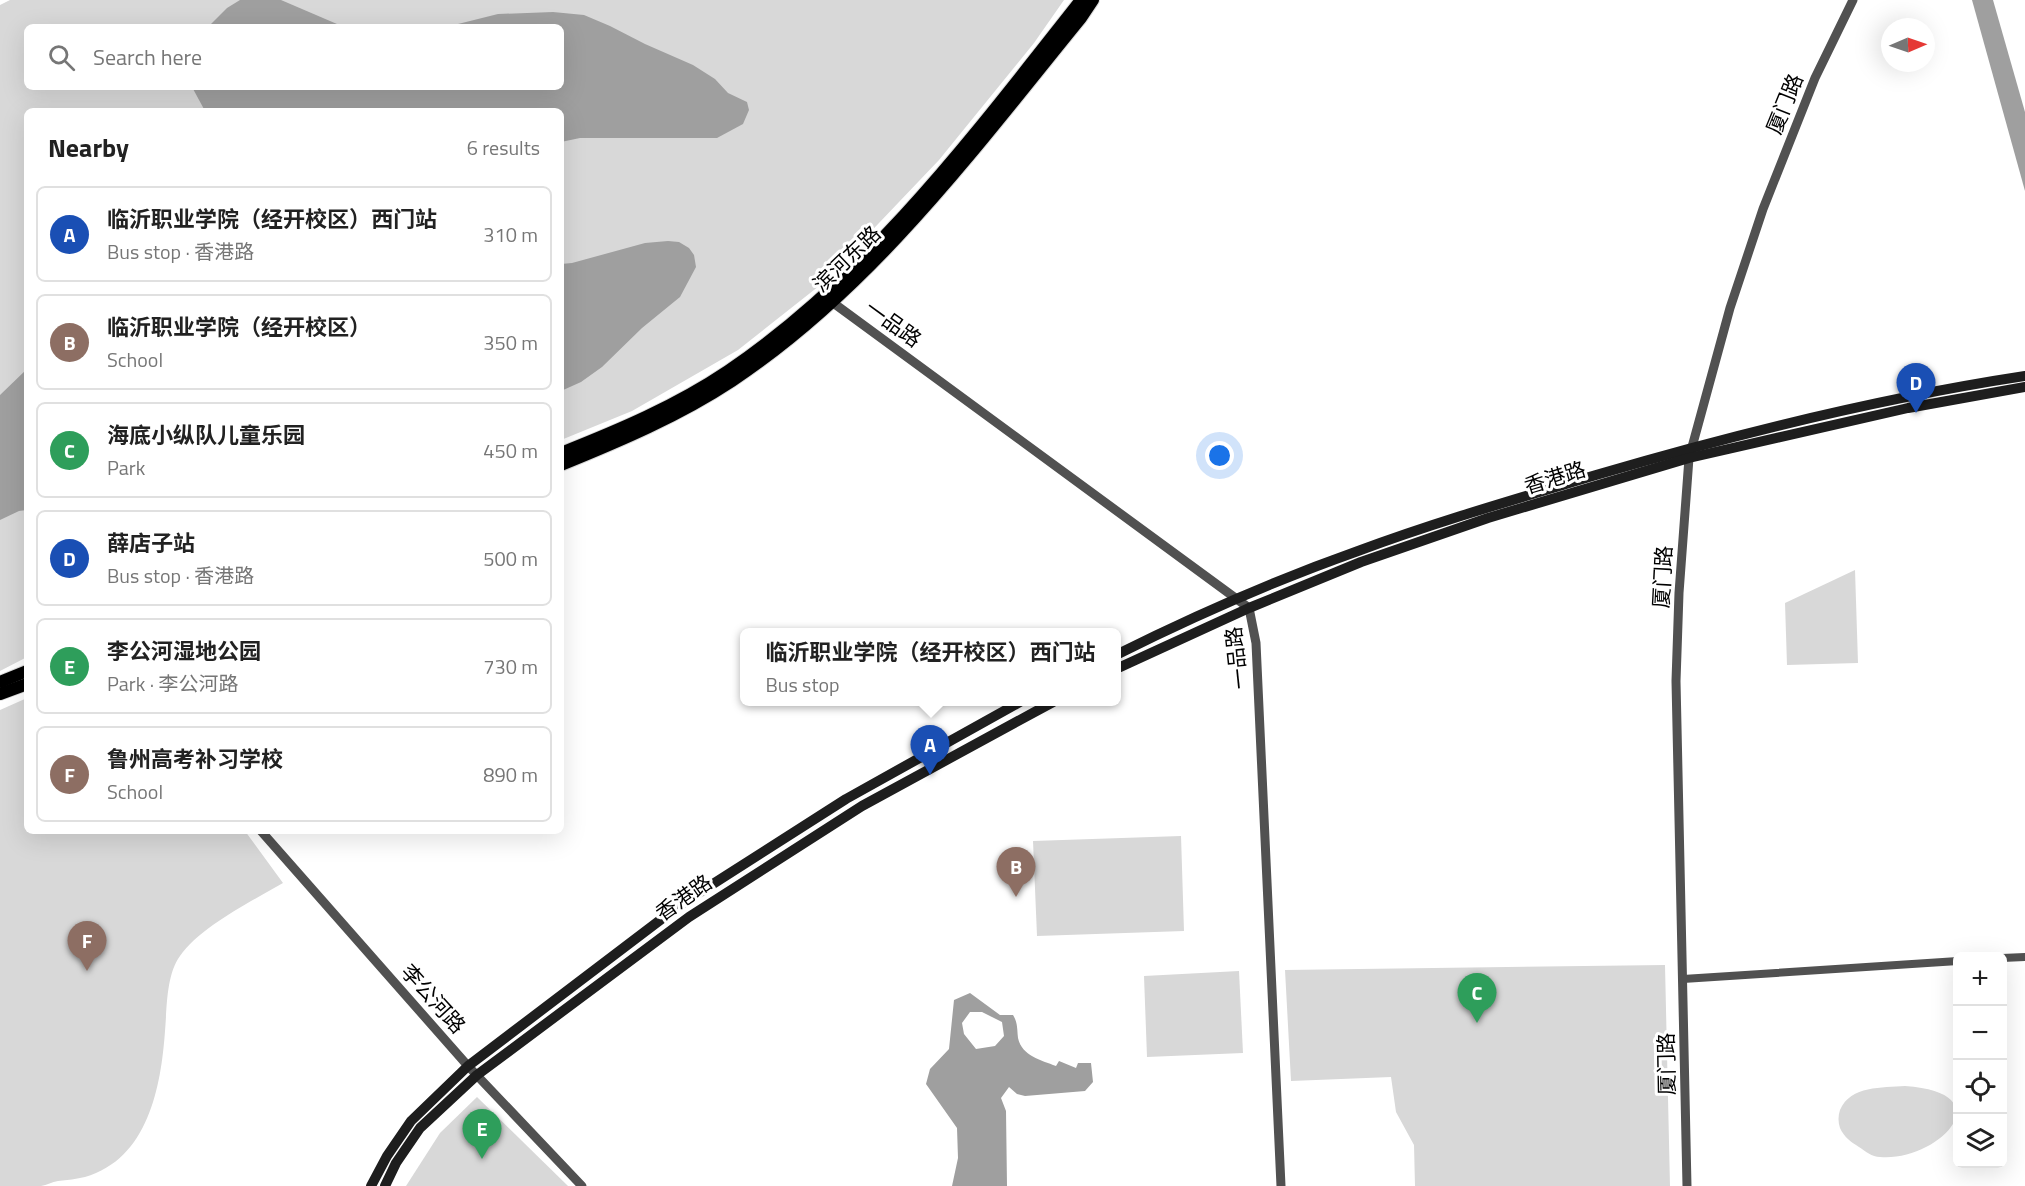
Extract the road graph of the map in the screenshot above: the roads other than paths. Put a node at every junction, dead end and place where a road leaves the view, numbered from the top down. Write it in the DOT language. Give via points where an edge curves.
graph roads {
  1 [pos="1081,0"];
  2 [pos="1093,0"];
  3 [pos="1853,0"];
  4 [pos="832,302"];
  5 [pos="2025,376"];
  6 [pos="2025,387"];
  7 [pos="564,452"];
  8 [pos="1690,453"];
  9 [pos="564,464"];
  10 [pos="1238,599"];
  11 [pos="1249,608"];
  12 [pos="1121,653"];
  13 [pos="1121,667"];
  14 [pos="24,672"];
  15 [pos="0,682"];
  16 [pos="24,685"];
  17 [pos="0,694"];
  18 [pos="1013,706"];
  19 [pos="1046,706"];
  20 [pos="264,834"];
  21 [pos="2025,957"];
  22 [pos="2007,958"];
  23 [pos="1953,961"];
  24 [pos="1683,979"];
  25 [pos="468,1066"];
  26 [pos="477,1075"];
  27 [pos="371,1186"];
  28 [pos="385,1186"];
  29 [pos="582,1186"];
  30 [pos="1281,1186"];
  31 [pos="1687,1186"];
  1 -- 7 [label="main road, 滨河东路" via="926,191 826,294 726,372 638,422"];
  2 -- 4 [label="main road, 滨河东路" via="935,195 876,261"];
  3 -- 8 [label="street, 厦门路" via="1815,78 1762,209"];
  4 -- 9 [label="main road, 滨河东路" via="786,342 723,387 643,431"];
  4 -- 10 [label="street, 一品路"];
  5 -- 8 [label="main road, 香港路" via="1905,398"];
  6 -- 8 [label="main road, 香港路"];
  8 -- 10 [label="main road, 香港路" via="1486,507 1357,551"];
  8 -- 11 [label="main road, 香港路" via="1360,562"];
  8 -- 24 [label="street, 厦门路" via="1676,681"];
  10 -- 11 [label="street, 一品路"];
  10 -- 12 [label="main road, 香港路"];
  11 -- 13 [label="main road, 香港路"];
  11 -- 30 [label="street, 一品路" via="1256,643"];
  14 -- 15 [label="main road"];
  16 -- 17 [label="main road"];
  18 -- 25 [label="main road, 香港路" via="846,799 680,905"];
  19 -- 26 [label="main road, 香港路" via="862,806 786,854 689,917"];
  20 -- 25 [label="street, 李公河路"];
  21 -- 22 [label="street"];
  23 -- 24 [label="street"];
  24 -- 31 [label="street, 厦门路"];
  25 -- 26 [label="street, 李公河路"];
  25 -- 27 [label="main road, 香港路" via="411,1121"];
  26 -- 28 [label="main road, 香港路" via="420,1128"];
  26 -- 29 [label="street, 李公河路"];
}
